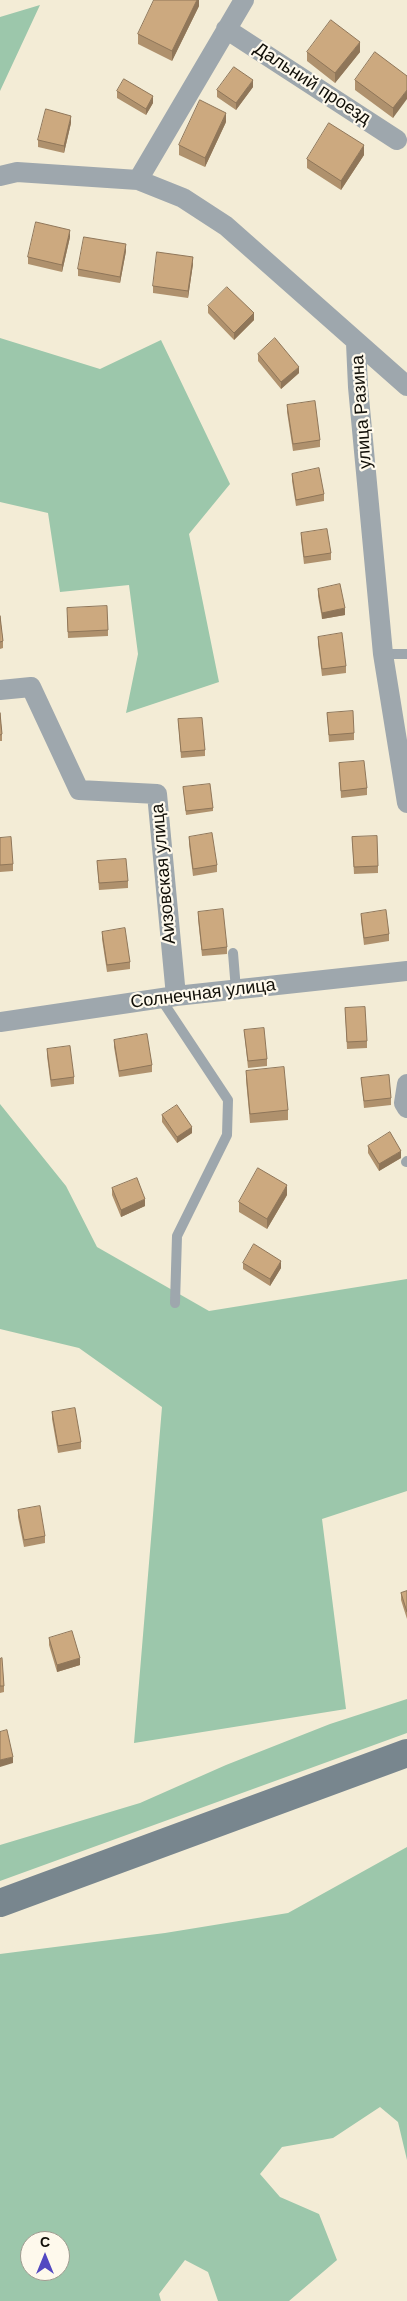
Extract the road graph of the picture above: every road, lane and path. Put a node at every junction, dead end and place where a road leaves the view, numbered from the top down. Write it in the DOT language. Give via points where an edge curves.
graph roads {
  1 [pos="244,0"];
  2 [pos="226,29"];
  3 [pos="397,140"];
  4 [pos="0,176"];
  5 [pos="138,180"];
  6 [pos="356,343"];
  7 [pos="407,386"];
  8 [pos="383,654"];
  9 [pos="407,654"];
  10 [pos="0,690"];
  11 [pos="407,803"];
  12 [pos="233,953"];
  13 [pos="407,971"];
  14 [pos="236,990"];
  15 [pos="168,998"];
  16 [pos="0,1022"];
  17 [pos="407,1084"];
  18 [pos="407,1108"];
  19 [pos="175,1303"];
  20 [pos="407,1753"];
  21 [pos="0,1903"];
  1 -- 2 [label="street"];
  2 -- 3 [label="street, Дальний проезд"];
  2 -- 5 [label="street"];
  4 -- 5 [label="street, улица Разина" via="18,172"];
  5 -- 6 [label="street, улица Разина" via="183,198 226,226"];
  6 -- 7 [label="street"];
  6 -- 8 [label="street, улица Разина"];
  8 -- 9 [label="lane"];
  8 -- 11 [label="street, улица Разина"];
  10 -- 15 [label="street, Аизовская улица" via="31,687 79,790 157,794"];
  12 -- 14 [label="lane"];
  13 -- 14 [label="street, Солнечная улица"];
  14 -- 15 [label="street, Солнечная улица"];
  15 -- 16 [label="street, Солнечная улица"];
  15 -- 19 [label="lane" via="228,1100 227,1135 177,1236"];
  17 -- 18 [label="street" via="404,1103"];
  20 -- 21 [label="street"];
}
